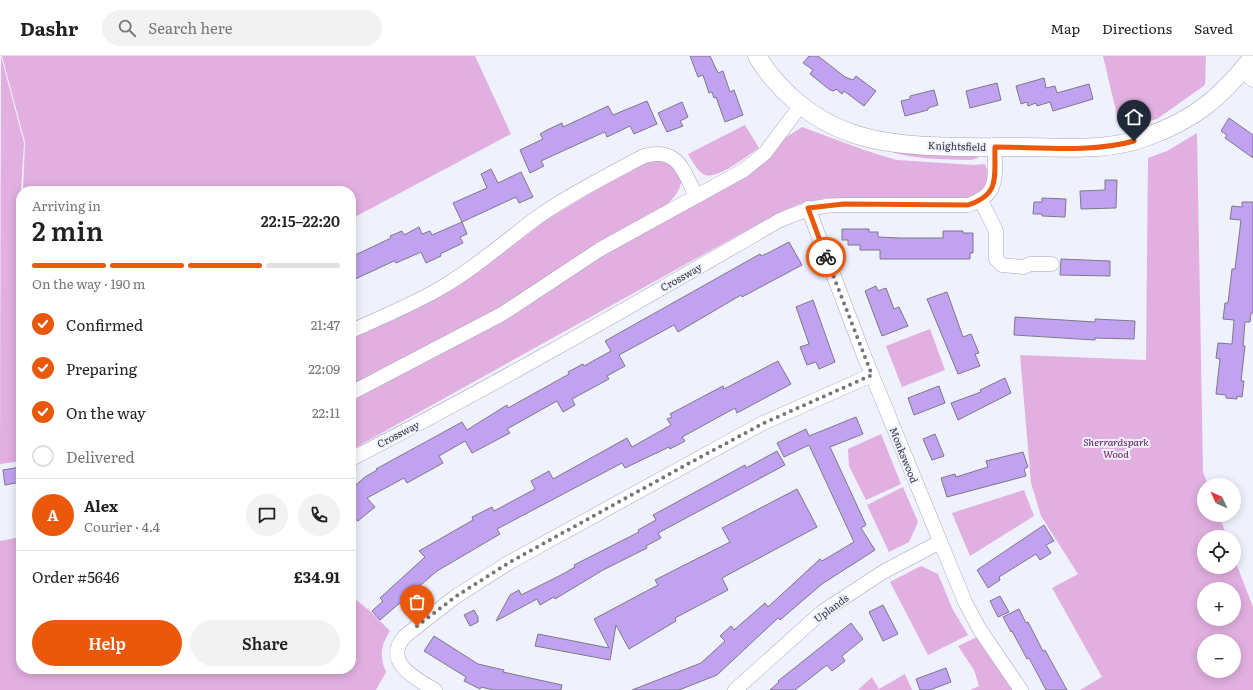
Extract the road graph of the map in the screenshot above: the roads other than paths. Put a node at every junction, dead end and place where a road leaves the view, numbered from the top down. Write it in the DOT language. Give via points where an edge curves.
graph roads {
  1 [pos="757,56"];
  2 [pos="1253,57"];
  3 [pos="1248,75"];
  4 [pos="801,105"];
  5 [pos="995,147"];
  6 [pos="696,196"];
  7 [pos="981,201"];
  8 [pos="808,208"];
  9 [pos="1052,264"];
  10 [pos="356,329"];
  11 [pos="872,375"];
  12 [pos="356,390"];
  13 [pos="356,456"];
  14 [pos="940,542"];
  15 [pos="436,690"];
  16 [pos="735,690"];
  17 [pos="1021,690"];
  1 -- 4 [label="street, Knightsfield" via="780,85"];
  2 -- 3 [label="street, Knightsfield"];
  3 -- 5 [label="street, Knightsfield" via="1183,122 1146,138 1121,145 1095,148"];
  4 -- 5 [label="street, Knightsfield" via="838,128 870,139 939,146"];
  4 -- 6 [label="street" via="765,152 744,170"];
  5 -- 7 [label="street" via="994,182 989,193"];
  6 -- 10 [label="street" via="681,165 674,158 656,153 644,156 541,214 471,269 439,289"];
  6 -- 12 [label="street" via="599,250 502,314"];
  7 -- 8 [label="street, Crossway" via="968,205 844,204"];
  7 -- 9 [label="street" via="996,231 996,259 1002,265 1024,267 1030,264"];
  8 -- 11 [label="street, Monkswood"];
  8 -- 13 [label="street, Crossway" via="780,220 587,331"];
  11 -- 14 [label="street, Monkswood"];
  11 -- 15 [label="street" via="764,423 510,562 455,597 405,636 397,651 402,667"];
  14 -- 16 [label="street, Uplands" via="883,572 822,612"];
  14 -- 17 [label="street, Monkswood" via="964,602"];
}
